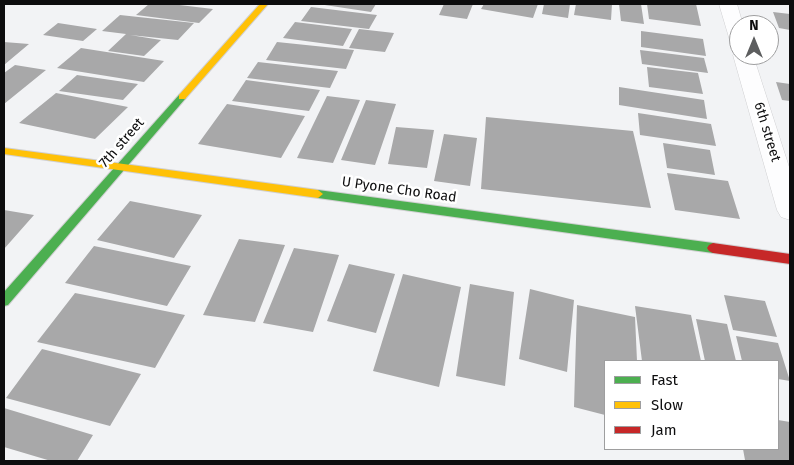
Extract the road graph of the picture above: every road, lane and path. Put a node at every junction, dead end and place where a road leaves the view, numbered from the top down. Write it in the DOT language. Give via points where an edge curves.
graph roads {
  1 [pos="264,4"];
  2 [pos="746,65"];
  3 [pos="4,151"];
  4 [pos="121,167"];
  5 [pos="790,210"];
  6 [pos="790,259"];
  7 [pos="4,301"];
  1 -- 4 [label="street, 7th street"];
  2 -- 5 [label="street, 6th street"];
  3 -- 4 [label="street, U Pyone Cho Road"];
  4 -- 6 [label="street, U Pyone Cho Road"];
  4 -- 7 [label="street, 7th street"];
}
